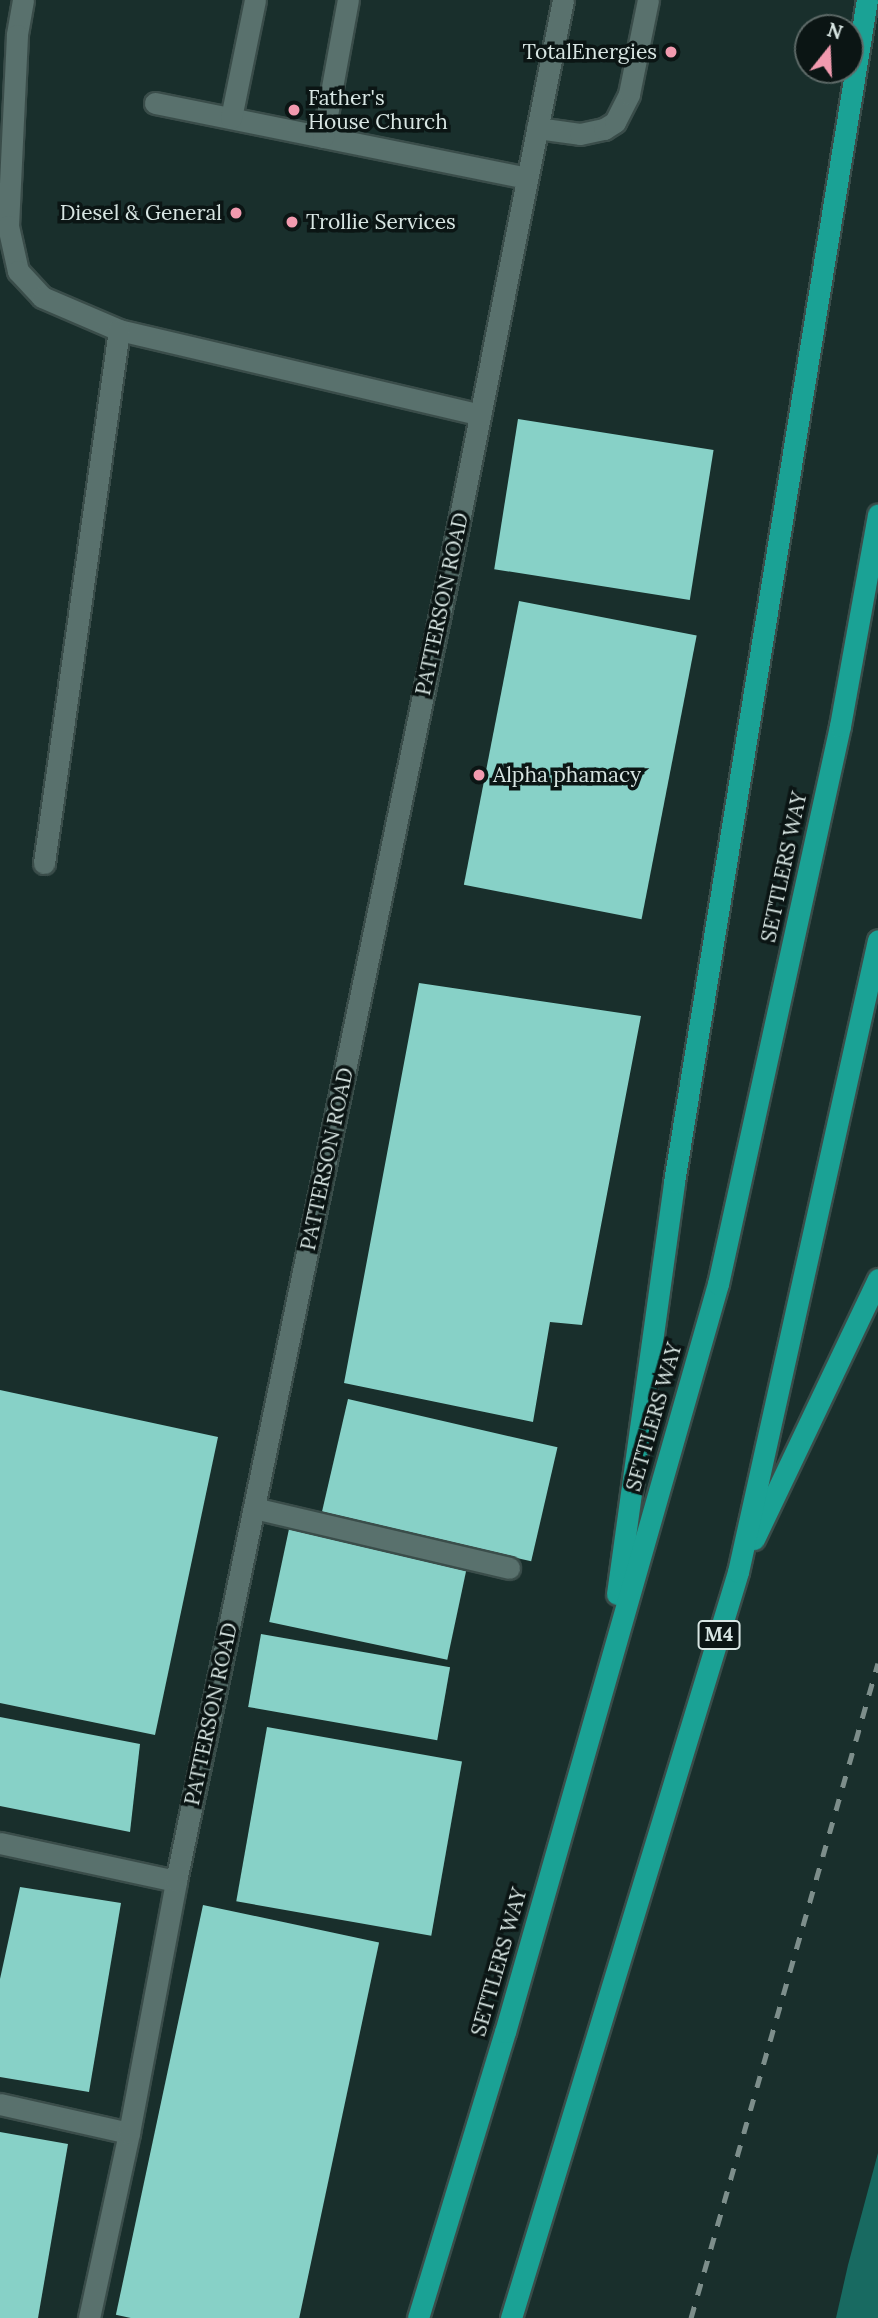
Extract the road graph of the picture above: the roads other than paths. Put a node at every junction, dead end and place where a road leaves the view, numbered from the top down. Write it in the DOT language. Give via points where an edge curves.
graph roads {
  1 [pos="23,0"];
  2 [pos="255,0"];
  3 [pos="348,0"];
  4 [pos="563,0"];
  5 [pos="648,0"];
  6 [pos="867,0"];
  7 [pos="155,103"];
  8 [pos="231,118"];
  9 [pos="537,128"];
  10 [pos="323,137"];
  11 [pos="527,178"];
  12 [pos="119,330"];
  13 [pos="480,415"];
  14 [pos="878,514"];
  15 [pos="44,863"];
  16 [pos="878,940"];
  17 [pos="878,1279"];
  18 [pos="254,1508"];
  19 [pos="509,1568"];
  20 [pos="738,1572"];
  21 [pos="607,1669"];
  22 [pos="0,1843"];
  23 [pos="176,1881"];
  24 [pos="0,2104"];
  25 [pos="129,2133"];
  26 [pos="89,2318"];
  27 [pos="418,2318"];
  28 [pos="511,2318"];
  1 -- 12 [label="street" via="17,35 8,226 18,271 42,297"];
  2 -- 8 [label="street"];
  3 -- 10 [label="street"];
  4 -- 9 [label="street, PATTERSON ROAD"];
  5 -- 9 [label="street" via="629,94 615,122 580,134"];
  6 -- 21 [label="highway" via="676,1168"];
  7 -- 8 [label="street"];
  8 -- 10 [label="street"];
  9 -- 11 [label="street, PATTERSON ROAD"];
  10 -- 11 [label="street"];
  11 -- 13 [label="street, PATTERSON ROAD"];
  12 -- 13 [label="street"];
  12 -- 15 [label="street"];
  13 -- 18 [label="street, PATTERSON ROAD"];
  14 -- 21 [label="highway, SETTLERS WAY" via="840,726 718,1284"];
  16 -- 20 [label="highway, M4"];
  17 -- 20 [label="highway"];
  18 -- 19 [label="street"];
  18 -- 23 [label="street, PATTERSON ROAD"];
  20 -- 28 [label="highway, M4"];
  21 -- 27 [label="highway, SETTLERS WAY" via="505,2032"];
  22 -- 23 [label="street"];
  23 -- 25 [label="street, PATTERSON ROAD"];
  24 -- 25 [label="street"];
  25 -- 26 [label="street, PATTERSON ROAD"];
}
